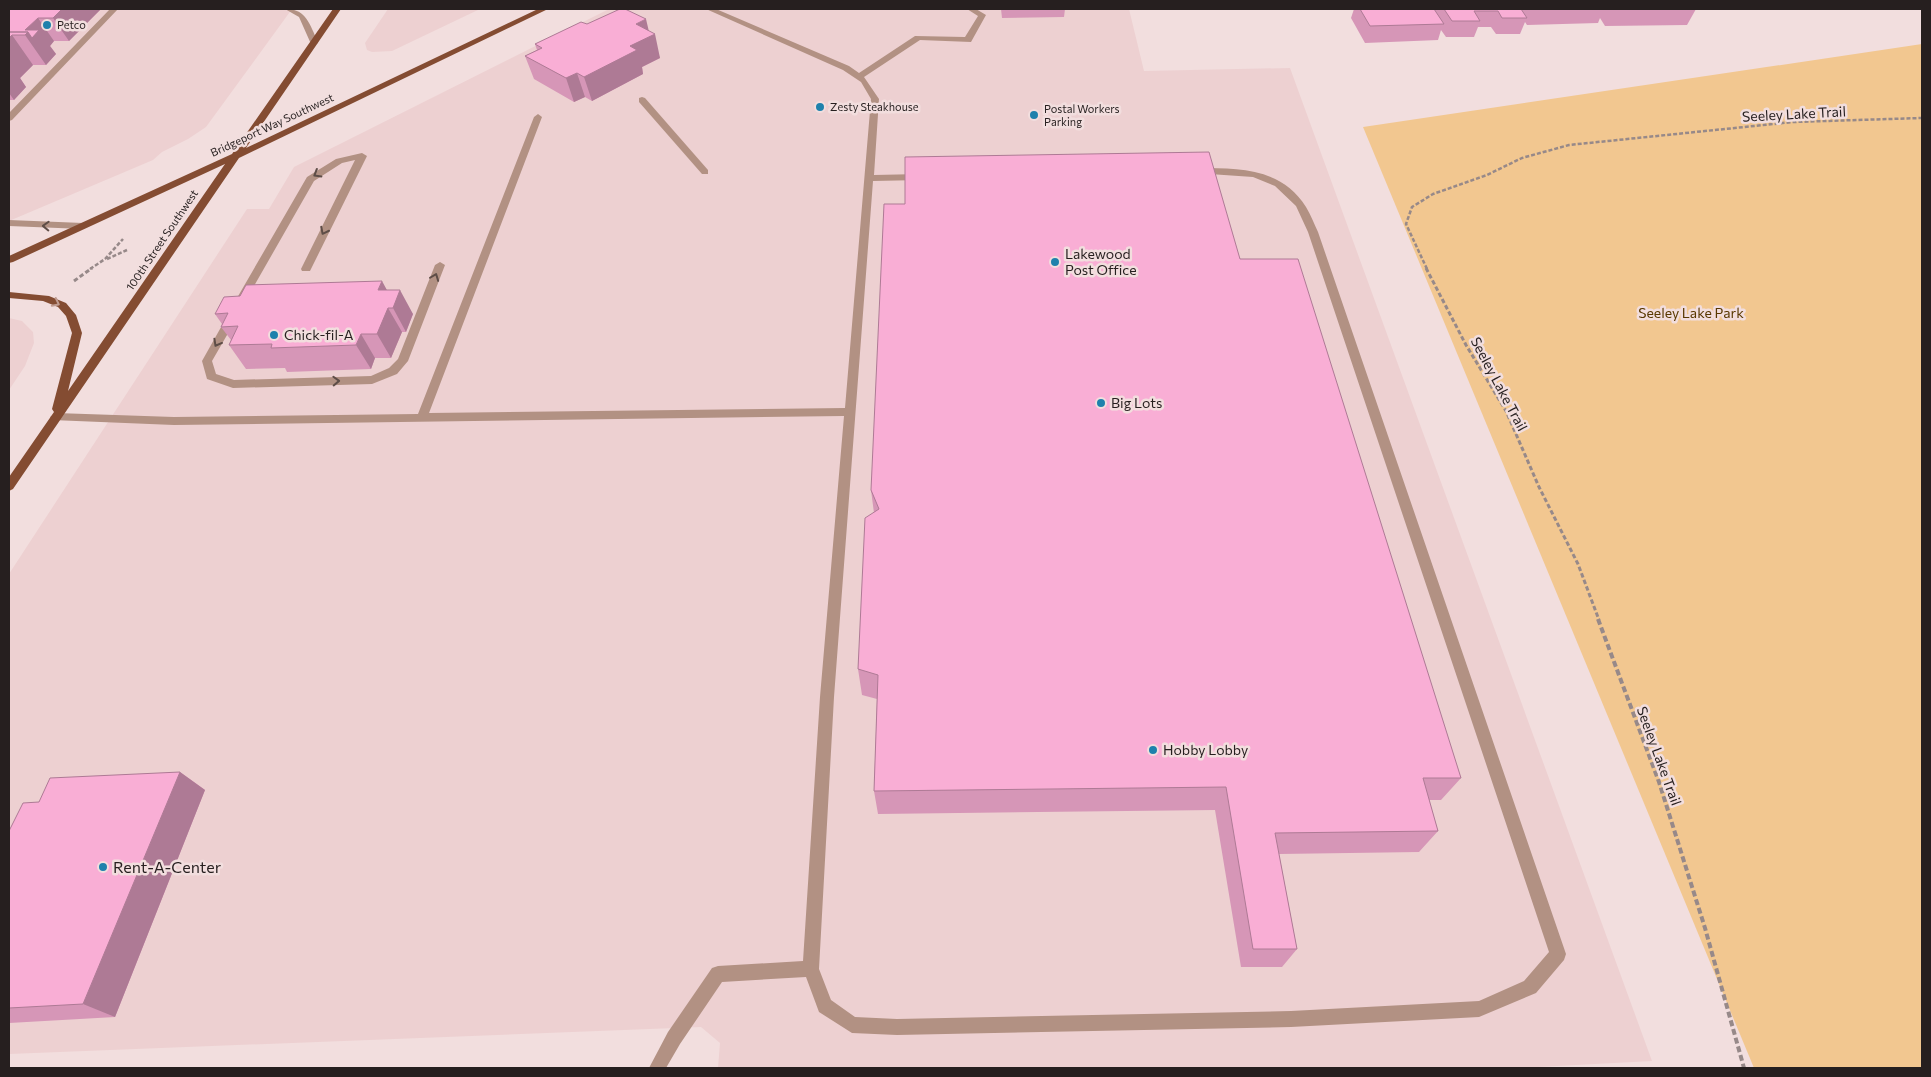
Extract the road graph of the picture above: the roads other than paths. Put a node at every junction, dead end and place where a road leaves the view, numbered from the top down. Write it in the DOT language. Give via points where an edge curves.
graph roads {
  1 [pos="114,9"];
  2 [pos="289,9"];
  3 [pos="337,9"];
  4 [pos="544,9"];
  5 [pos="710,9"];
  6 [pos="971,9"];
  7 [pos="314,42"];
  8 [pos="860,76"];
  9 [pos="642,100"];
  10 [pos="538,117"];
  11 [pos="9,118"];
  12 [pos="234,157"];
  13 [pos="705,172"];
  14 [pos="1187,172"];
  15 [pos="938,176"];
  16 [pos="869,178"];
  17 [pos="9,224"];
  18 [pos="84,226"];
  19 [pos="9,260"];
  20 [pos="440,265"];
  21 [pos="306,269"];
  22 [pos="9,295"];
  23 [pos="851,412"];
  24 [pos="56,417"];
  25 [pos="422,418"];
  26 [pos="9,486"];
  27 [pos="811,969"];
  28 [pos="657,1068"];
  1 -- 11 [label="lane"];
  2 -- 7 [label="lane" via="302,16"];
  3 -- 7 [label="main road, 100th Street Southwest"];
  4 -- 12 [label="main road, Bridgeport Way Southwest"];
  5 -- 8 [label="lane"];
  6 -- 8 [label="lane" via="982,15 968,40 918,38"];
  7 -- 12 [label="main road, 100th Street Southwest"];
  8 -- 16 [label="lane" via="869,84 875,99"];
  9 -- 13 [label="lane"];
  10 -- 25 [label="lane"];
  12 -- 18 [label="main road, Bridgeport Way Southwest"];
  12 -- 24 [label="main road, 100th Street Southwest"];
  14 -- 27 [label="lane" via="1227,171 1266,176 1284,186 1300,205 1313,232 1558,954 1530,987 1479,1009 1281,1019 852,1025 825,1006"];
  15 -- 16 [label="lane"];
  16 -- 23 [label="lane"];
  18 -- 17 [label="lane, one-way"];
  18 -- 19 [label="main road, Bridgeport Way Southwest"];
  20 -- 21 [label="lane" via="403,361 393,371 372,380 243,384 211,376 207,361 310,179 339,161 362,156"];
  22 -- 24 [label="main road, one-way" via="45,298 62,305 71,315 76,333"];
  23 -- 25 [label="lane"];
  23 -- 27 [label="lane" via="827,697"];
  24 -- 25 [label="lane" via="174,421"];
  24 -- 26 [label="main road, 100th Street Southwest"];
  27 -- 28 [label="lane" via="718,974"];
}
